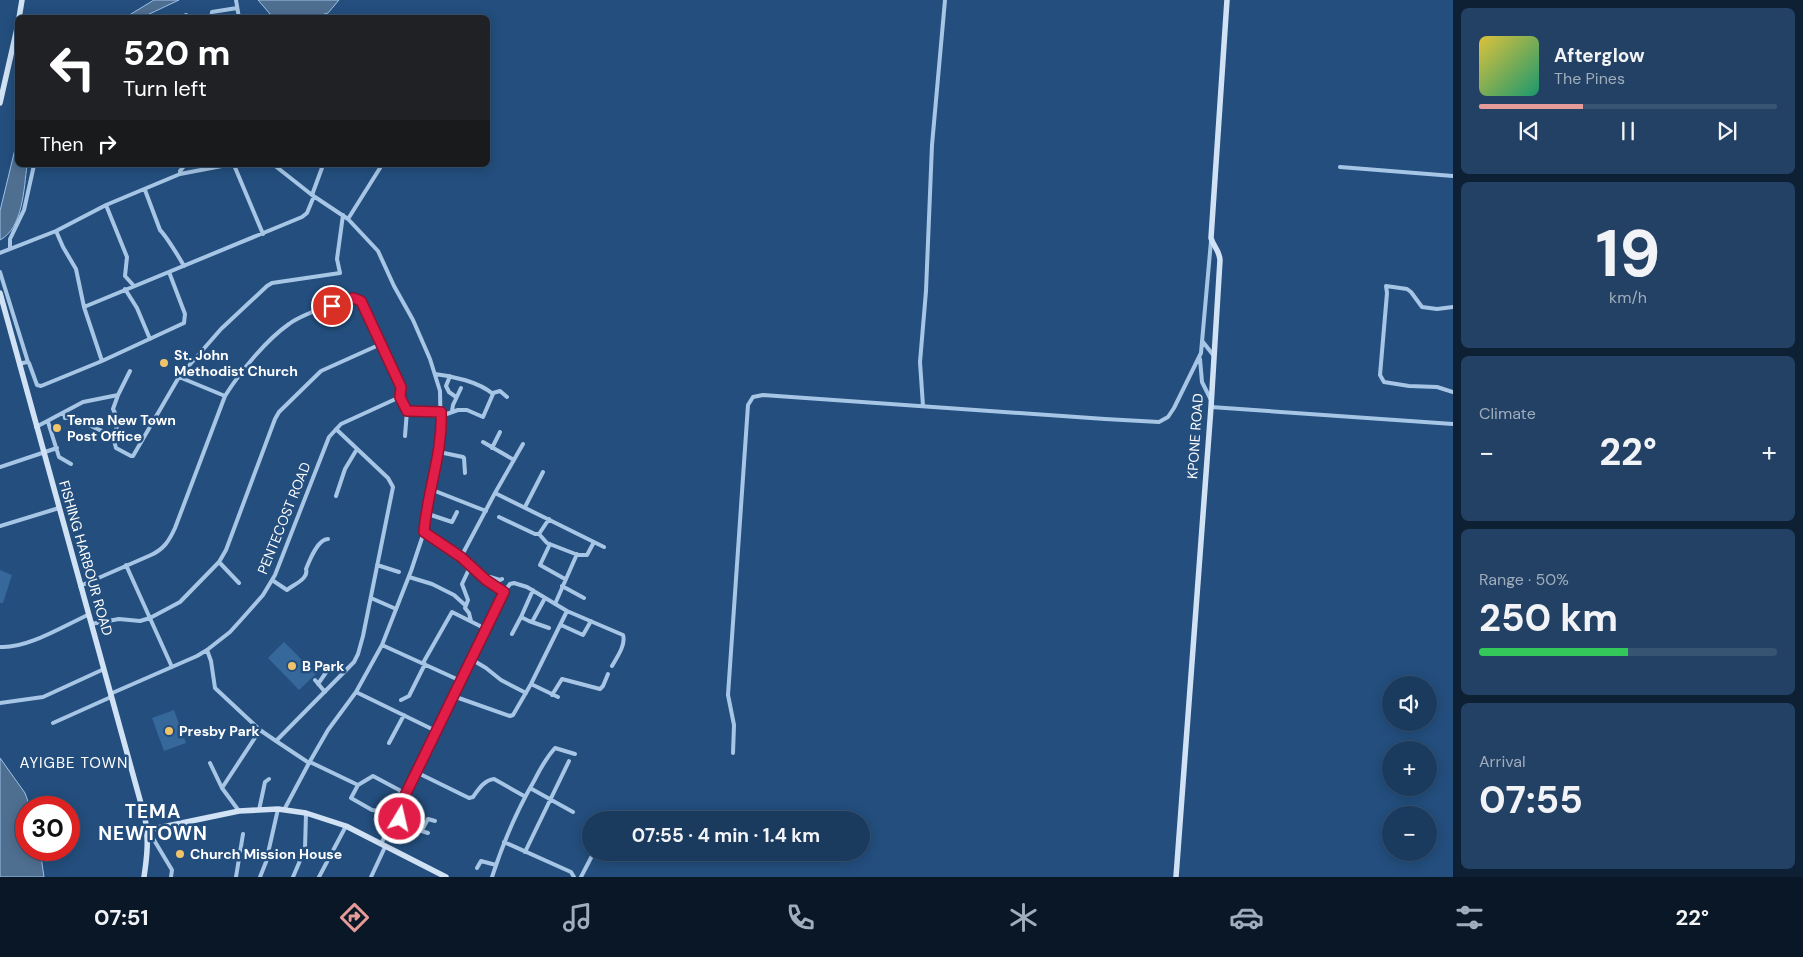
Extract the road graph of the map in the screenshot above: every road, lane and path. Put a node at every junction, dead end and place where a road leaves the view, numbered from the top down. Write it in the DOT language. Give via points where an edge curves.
graph roads {
  1 [pos="22,0"];
  2 [pos="236,0"];
  3 [pos="945,0"];
  4 [pos="1227,0"];
  5 [pos="237,8"];
  6 [pos="20,15"];
  7 [pos="211,15"];
  8 [pos="238,15"];
  9 [pos="15,37"];
  10 [pos="0,103"];
  11 [pos="34,167"];
  12 [pos="183,167"];
  13 [pos="217,167"];
  14 [pos="235,167"];
  15 [pos="277,167"];
  16 [pos="322,167"];
  17 [pos="1340,167"];
  18 [pos="380,168"];
  19 [pos="180,174"];
  20 [pos="1453,176"];
  21 [pos="145,190"];
  22 [pos="313,196"];
  23 [pos="106,205"];
  24 [pos="343,215"];
  25 [pos="348,219"];
  26 [pos="56,231"];
  27 [pos="263,234"];
  28 [pos="1211,240"];
  29 [pos="10,249"];
  30 [pos="0,253"];
  31 [pos="184,266"];
  32 [pos="0,272"];
  33 [pos="169,272"];
  34 [pos="134,286"];
  35 [pos="125,289"];
  36 [pos="0,294"];
  37 [pos="84,307"];
  38 [pos="1453,307"];
  39 [pos="150,339"];
  40 [pos="1203,342"];
  41 [pos="381,344"];
  42 [pos="1214,356"];
  43 [pos="1200,357"];
  44 [pos="102,361"];
  45 [pos="28,362"];
  46 [pos="19,364"];
  47 [pos="130,371"];
  48 [pos="435,374"];
  49 [pos="450,376"];
  50 [pos="178,377"];
  51 [pos="461,388"];
  52 [pos="1453,392"];
  53 [pos="493,393"];
  54 [pos="118,395"];
  55 [pos="225,396"];
  56 [pos="400,397"];
  57 [pos="456,397"];
  58 [pos="507,397"];
  59 [pos="1211,400"];
  60 [pos="924,406"];
  61 [pos="1211,407"];
  62 [pos="407,411"];
  63 [pos="452,411"];
  64 [pos="64,414"];
  65 [pos="441,414"];
  66 [pos="48,422"];
  67 [pos="1453,424"];
  68 [pos="36,427"];
  69 [pos="336,429"];
  70 [pos="500,432"];
  71 [pos="405,436"];
  72 [pos="113,437"];
  73 [pos="483,442"];
  74 [pos="523,444"];
  75 [pos="56,448"];
  76 [pos="492,448"];
  77 [pos="357,450"];
  78 [pos="438,452"];
  79 [pos="43,454"];
  80 [pos="514,460"];
  81 [pos="71,464"];
  82 [pos="0,466"];
  83 [pos="543,472"];
  84 [pos="466,473"];
  85 [pos="430,489"];
  86 [pos="495,493"];
  87 [pos="336,496"];
  88 [pos="525,507"];
  89 [pos="59,508"];
  90 [pos="486,511"];
  91 [pos="457,512"];
  92 [pos="425,513"];
  93 [pos="499,517"];
  94 [pos="549,519"];
  95 [pos="0,526"];
  96 [pos="424,532"];
  97 [pos="539,534"];
  98 [pos="328,539"];
  99 [pos="594,542"];
  100 [pos="550,544"];
  101 [pos="604,547"];
  102 [pos="577,554"];
  103 [pos="461,557"];
  104 [pos="219,562"];
  105 [pos="377,564"];
  106 [pos="126,565"];
  107 [pos="470,567"];
  108 [pos="399,572"];
  109 [pos="409,576"];
  110 [pos="502,579"];
  111 [pos="565,579"];
  112 [pos="272,580"];
  113 [pos="486,580"];
  114 [pos="239,583"];
  115 [pos="80,586"];
  116 [pos="562,586"];
  117 [pos="533,590"];
  118 [pos="504,592"];
  119 [pos="371,598"];
  120 [pos="545,598"];
  121 [pos="584,598"];
  122 [pos="555,604"];
  123 [pos="465,606"];
  124 [pos="396,609"];
  125 [pos="567,611"];
  126 [pos="88,615"];
  127 [pos="521,617"];
  128 [pos="150,618"];
  129 [pos="471,621"];
  130 [pos="591,621"];
  131 [pos="532,622"];
  132 [pos="91,624"];
  133 [pos="561,624"];
  134 [pos="480,626"];
  135 [pos="549,628"];
  136 [pos="512,634"];
  137 [pos="382,645"];
  138 [pos="0,647"];
  139 [pos="207,650"];
  140 [pos="471,659"];
  141 [pos="424,664"];
  142 [pos="612,666"];
  143 [pos="172,667"];
  144 [pos="104,669"];
  145 [pos="327,671"];
  146 [pos="608,674"];
  147 [pos="461,680"];
  148 [pos="531,684"];
  149 [pos="325,692"];
  150 [pos="356,692"];
  151 [pos="526,694"];
  152 [pos="552,695"];
  153 [pos="110,696"];
  154 [pos="453,696"];
  155 [pos="558,698"];
  156 [pos="400,700"];
  157 [pos="0,703"];
  158 [pos="404,715"];
  159 [pos="53,723"];
  160 [pos="260,730"];
  161 [pos="436,731"];
  162 [pos="276,741"];
  163 [pos="389,744"];
  164 [pos="733,753"];
  165 [pos="575,754"];
  166 [pos="569,761"];
  167 [pos="210,762"];
  168 [pos="310,762"];
  169 [pos="416,772"];
  170 [pos="269,779"];
  171 [pos="358,785"];
  172 [pos="222,788"];
  173 [pos="530,788"];
  174 [pos="401,791"];
  175 [pos="524,796"];
  176 [pos="551,799"];
  177 [pos="281,809"];
  178 [pos="259,810"];
  179 [pos="239,811"];
  180 [pos="573,812"];
  181 [pos="306,813"];
  182 [pos="395,817"];
  183 [pos="435,822"];
  184 [pos="346,826"];
  185 [pos="148,830"];
  186 [pos="422,830"];
  187 [pos="428,833"];
  188 [pos="243,834"];
  189 [pos="504,842"];
  190 [pos="383,846"];
  191 [pos="525,852"];
  192 [pos="589,861"];
  193 [pos="496,865"];
  194 [pos="477,868"];
  195 [pos="144,877"];
  196 [pos="171,877"];
  197 [pos="236,877"];
  198 [pos="260,877"];
  199 [pos="293,877"];
  200 [pos="319,877"];
  201 [pos="371,877"];
  202 [pos="446,877"];
  203 [pos="492,877"];
  204 [pos="574,877"];
  205 [pos="581,877"];
  206 [pos="1176,877"];
  1 -- 6 [label="street"];
  2 -- 5 [label="street"];
  3 -- 60 [label="street" via="932,145 920,362"];
  4 -- 28 [label="street, KPONE ROAD"];
  5 -- 7 [label="street" via="212,12"];
  5 -- 8 [label="street"];
  9 -- 10 [label="street"];
  11 -- 29 [label="street" via="24,210 10,239"];
  12 -- 19 [label="street"];
  13 -- 19 [label="street"];
  14 -- 27 [label="street"];
  15 -- 22 [label="street"];
  16 -- 22 [label="street"];
  17 -- 20 [label="street"];
  18 -- 25 [label="street"];
  19 -- 21 [label="street"];
  21 -- 23 [label="street"];
  21 -- 31 [label="street" via="160,230"];
  22 -- 24 [label="street"];
  22 -- 27 [label="street" via="302,218"];
  23 -- 26 [label="street"];
  23 -- 34 [label="street" via="126,253 125,276"];
  24 -- 25 [label="street"];
  24 -- 50 [label="street" via="337,259 340,273 267,286 221,329"];
  25 -- 48 [label="street" via="378,251 413,320"];
  26 -- 29 [label="street"];
  26 -- 37 [label="street" via="76,269"];
  27 -- 31 [label="street"];
  28 -- 40 [label="street"];
  28 -- 42 [label="street, KPONE ROAD" via="1218,249 1220,260"];
  29 -- 30 [label="street"];
  31 -- 33 [label="street"];
  32 -- 45 [label="street"];
  33 -- 34 [label="street"];
  33 -- 39 [label="street" via="186,314 185,321"];
  34 -- 35 [label="street"];
  35 -- 37 [label="street"];
  35 -- 39 [label="street"];
  36 -- 46 [label="street, FISHING HARBOUR ROAD"];
  37 -- 44 [label="street"];
  38 -- 52 [label="street" via="1422,307 1406,289 1386,286 1380,375 1384,382 1437,387"];
  39 -- 44 [label="street"];
  40 -- 42 [label="street"];
  40 -- 43 [label="street"];
  41 -- 55 [label="street" via="361,301 350,298 289,324 255,357"];
  41 -- 56 [label="street" via="401,387"];
  41 -- 104 [label="street" via="321,371 279,412"];
  42 -- 59 [label="street, KPONE ROAD"];
  43 -- 59 [label="street" via="1202,382"];
  43 -- 60 [label="street" via="1171,413 1159,422"];
  44 -- 45 [label="street" via="41,386 37,385"];
  45 -- 46 [label="street"];
  46 -- 68 [label="street, FISHING HARBOUR ROAD"];
  47 -- 54 [label="street"];
  48 -- 49 [label="street"];
  48 -- 65 [label="street" via="440,390"];
  49 -- 53 [label="street"];
  49 -- 57 [label="street" via="446,386"];
  50 -- 55 [label="street"];
  50 -- 72 [label="street" via="133,456 118,450"];
  51 -- 57 [label="street"];
  53 -- 58 [label="street" via="500,391"];
  53 -- 63 [label="street" via="483,417 467,410"];
  54 -- 64 [label="street" via="83,402"];
  54 -- 72 [label="street" via="113,409 119,421"];
  55 -- 106 [label="street" via="170,538 160,550"];
  56 -- 62 [label="street"];
  56 -- 69 [label="street, PENTECOST ROAD"];
  57 -- 63 [label="street"];
  59 -- 61 [label="street, KPONE ROAD"];
  60 -- 164 [label="street" via="763,395 753,397 749,402 728,694 734,725"];
  61 -- 67 [label="street"];
  61 -- 206 [label="street, KPONE ROAD"];
  62 -- 65 [label="street"];
  62 -- 71 [label="street"];
  63 -- 65 [label="street"];
  64 -- 66 [label="street"];
  64 -- 72 [label="street" via="65,418 75,416"];
  65 -- 78 [label="street"];
  66 -- 68 [label="street"];
  66 -- 75 [label="street"];
  68 -- 79 [label="street, FISHING HARBOUR ROAD"];
  69 -- 77 [label="street"];
  69 -- 112 [label="street, PENTECOST ROAD" via="326,443"];
  70 -- 76 [label="street"];
  73 -- 76 [label="street"];
  74 -- 80 [label="street"];
  75 -- 79 [label="street"];
  75 -- 81 [label="street" via="60,459"];
  76 -- 80 [label="street"];
  77 -- 87 [label="street" via="345,469"];
  77 -- 105 [label="street" via="394,487"];
  78 -- 84 [label="street" via="463,456"];
  78 -- 85 [label="street"];
  79 -- 82 [label="street"];
  79 -- 89 [label="street, FISHING HARBOUR ROAD"];
  80 -- 86 [label="street"];
  83 -- 88 [label="street"];
  85 -- 90 [label="street"];
  85 -- 92 [label="street"];
  86 -- 88 [label="street"];
  86 -- 90 [label="street"];
  88 -- 94 [label="street"];
  89 -- 95 [label="street"];
  89 -- 115 [label="street, FISHING HARBOUR ROAD"];
  90 -- 103 [label="street"];
  91 -- 92 [label="street" via="452,522"];
  92 -- 96 [label="street"];
  93 -- 97 [label="street"];
  94 -- 97 [label="street"];
  94 -- 99 [label="street"];
  96 -- 103 [label="street"];
  96 -- 109 [label="street"];
  97 -- 100 [label="street"];
  98 -- 112 [label="street" via="319,543 306,569 306,577 287,590"];
  99 -- 101 [label="street"];
  99 -- 102 [label="street" via="587,555"];
  100 -- 102 [label="street"];
  100 -- 111 [label="street" via="540,565"];
  102 -- 111 [label="street"];
  103 -- 107 [label="street"];
  104 -- 114 [label="street"];
  104 -- 128 [label="street" via="180,602"];
  105 -- 108 [label="street"];
  105 -- 119 [label="street"];
  106 -- 115 [label="street"];
  106 -- 128 [label="street"];
  107 -- 113 [label="street"];
  107 -- 123 [label="street" via="462,581 468,600"];
  109 -- 123 [label="street" via="454,595"];
  109 -- 124 [label="street"];
  110 -- 113 [label="street" via="490,577"];
  111 -- 116 [label="street"];
  112 -- 139 [label="street, PENTECOST ROAD" via="230,632"];
  113 -- 118 [label="street"];
  115 -- 126 [label="street, FISHING HARBOUR ROAD"];
  116 -- 121 [label="street"];
  116 -- 122 [label="street"];
  117 -- 118 [label="street" via="514,583 508,585"];
  117 -- 120 [label="street"];
  117 -- 127 [label="street"];
  118 -- 140 [label="street"];
  119 -- 124 [label="street"];
  119 -- 149 [label="street" via="356,659"];
  120 -- 122 [label="street"];
  120 -- 131 [label="street"];
  122 -- 125 [label="street"];
  123 -- 129 [label="street"];
  124 -- 137 [label="street"];
  125 -- 130 [label="street"];
  125 -- 133 [label="street"];
  126 -- 132 [label="street, FISHING HARBOUR ROAD"];
  126 -- 138 [label="street" via="29,642"];
  127 -- 131 [label="street"];
  127 -- 136 [label="street"];
  128 -- 132 [label="street"];
  128 -- 143 [label="street"];
  129 -- 134 [label="street"];
  129 -- 141 [label="street" via="452,612"];
  130 -- 133 [label="street" via="583,635"];
  130 -- 142 [label="street" via="623,635 622,646"];
  131 -- 135 [label="street"];
  132 -- 144 [label="street, FISHING HARBOUR ROAD"];
  133 -- 148 [label="street"];
  137 -- 141 [label="street"];
  137 -- 150 [label="street"];
  139 -- 143 [label="street, PENTECOST ROAD"];
  139 -- 160 [label="street" via="215,688"];
  140 -- 147 [label="street"];
  140 -- 151 [label="street"];
  141 -- 147 [label="street"];
  141 -- 156 [label="street" via="409,696"];
  143 -- 153 [label="street, PENTECOST ROAD"];
  144 -- 153 [label="street, FISHING HARBOUR ROAD"];
  144 -- 157 [label="street" via="42,697"];
  145 -- 149 [label="street" via="316,682"];
  146 -- 152 [label="street" via="600,689 562,679"];
  147 -- 154 [label="street"];
  148 -- 151 [label="street"];
  148 -- 152 [label="street"];
  149 -- 162 [label="street"];
  150 -- 158 [label="street"];
  150 -- 168 [label="street" via="328,730"];
  151 -- 154 [label="street" via="510,716"];
  152 -- 155 [label="street"];
  153 -- 159 [label="street, PENTECOST ROAD"];
  153 -- 185 [label="street, FISHING HARBOUR ROAD"];
  154 -- 161 [label="street"];
  158 -- 161 [label="street"];
  158 -- 163 [label="street"];
  160 -- 162 [label="street"];
  160 -- 172 [label="street"];
  161 -- 169 [label="street"];
  162 -- 168 [label="street"];
  165 -- 173 [label="street" via="555,748"];
  166 -- 176 [label="street"];
  167 -- 172 [label="street"];
  168 -- 171 [label="street"];
  168 -- 177 [label="street"];
  169 -- 175 [label="street" via="469,798 491,779"];
  169 -- 182 [label="street"];
  170 -- 178 [label="street" via="264,782"];
  171 -- 174 [label="street" via="373,776"];
  171 -- 182 [label="street" via="351,798 372,810"];
  172 -- 179 [label="street"];
  173 -- 175 [label="street"];
  173 -- 176 [label="street"];
  175 -- 189 [label="street"];
  176 -- 180 [label="street"];
  176 -- 191 [label="street"];
  177 -- 178 [label="street"];
  177 -- 181 [label="street"];
  177 -- 198 [label="street"];
  178 -- 179 [label="street"];
  179 -- 185 [label="street"];
  181 -- 184 [label="street"];
  181 -- 199 [label="street" via="306,850"];
  182 -- 186 [label="street"];
  182 -- 190 [label="street"];
  183 -- 186 [label="street" via="428,818"];
  184 -- 190 [label="street"];
  184 -- 200 [label="street"];
  185 -- 195 [label="street, FISHING HARBOUR ROAD"];
  185 -- 196 [label="street" via="172,870"];
  186 -- 187 [label="street"];
  188 -- 197 [label="street"];
  189 -- 191 [label="street"];
  189 -- 193 [label="street"];
  190 -- 201 [label="street"];
  190 -- 202 [label="street"];
  191 -- 204 [label="street" via="571,872"];
  192 -- 205 [label="street"];
  193 -- 194 [label="street" via="481,861"];
  193 -- 203 [label="street"];
}
